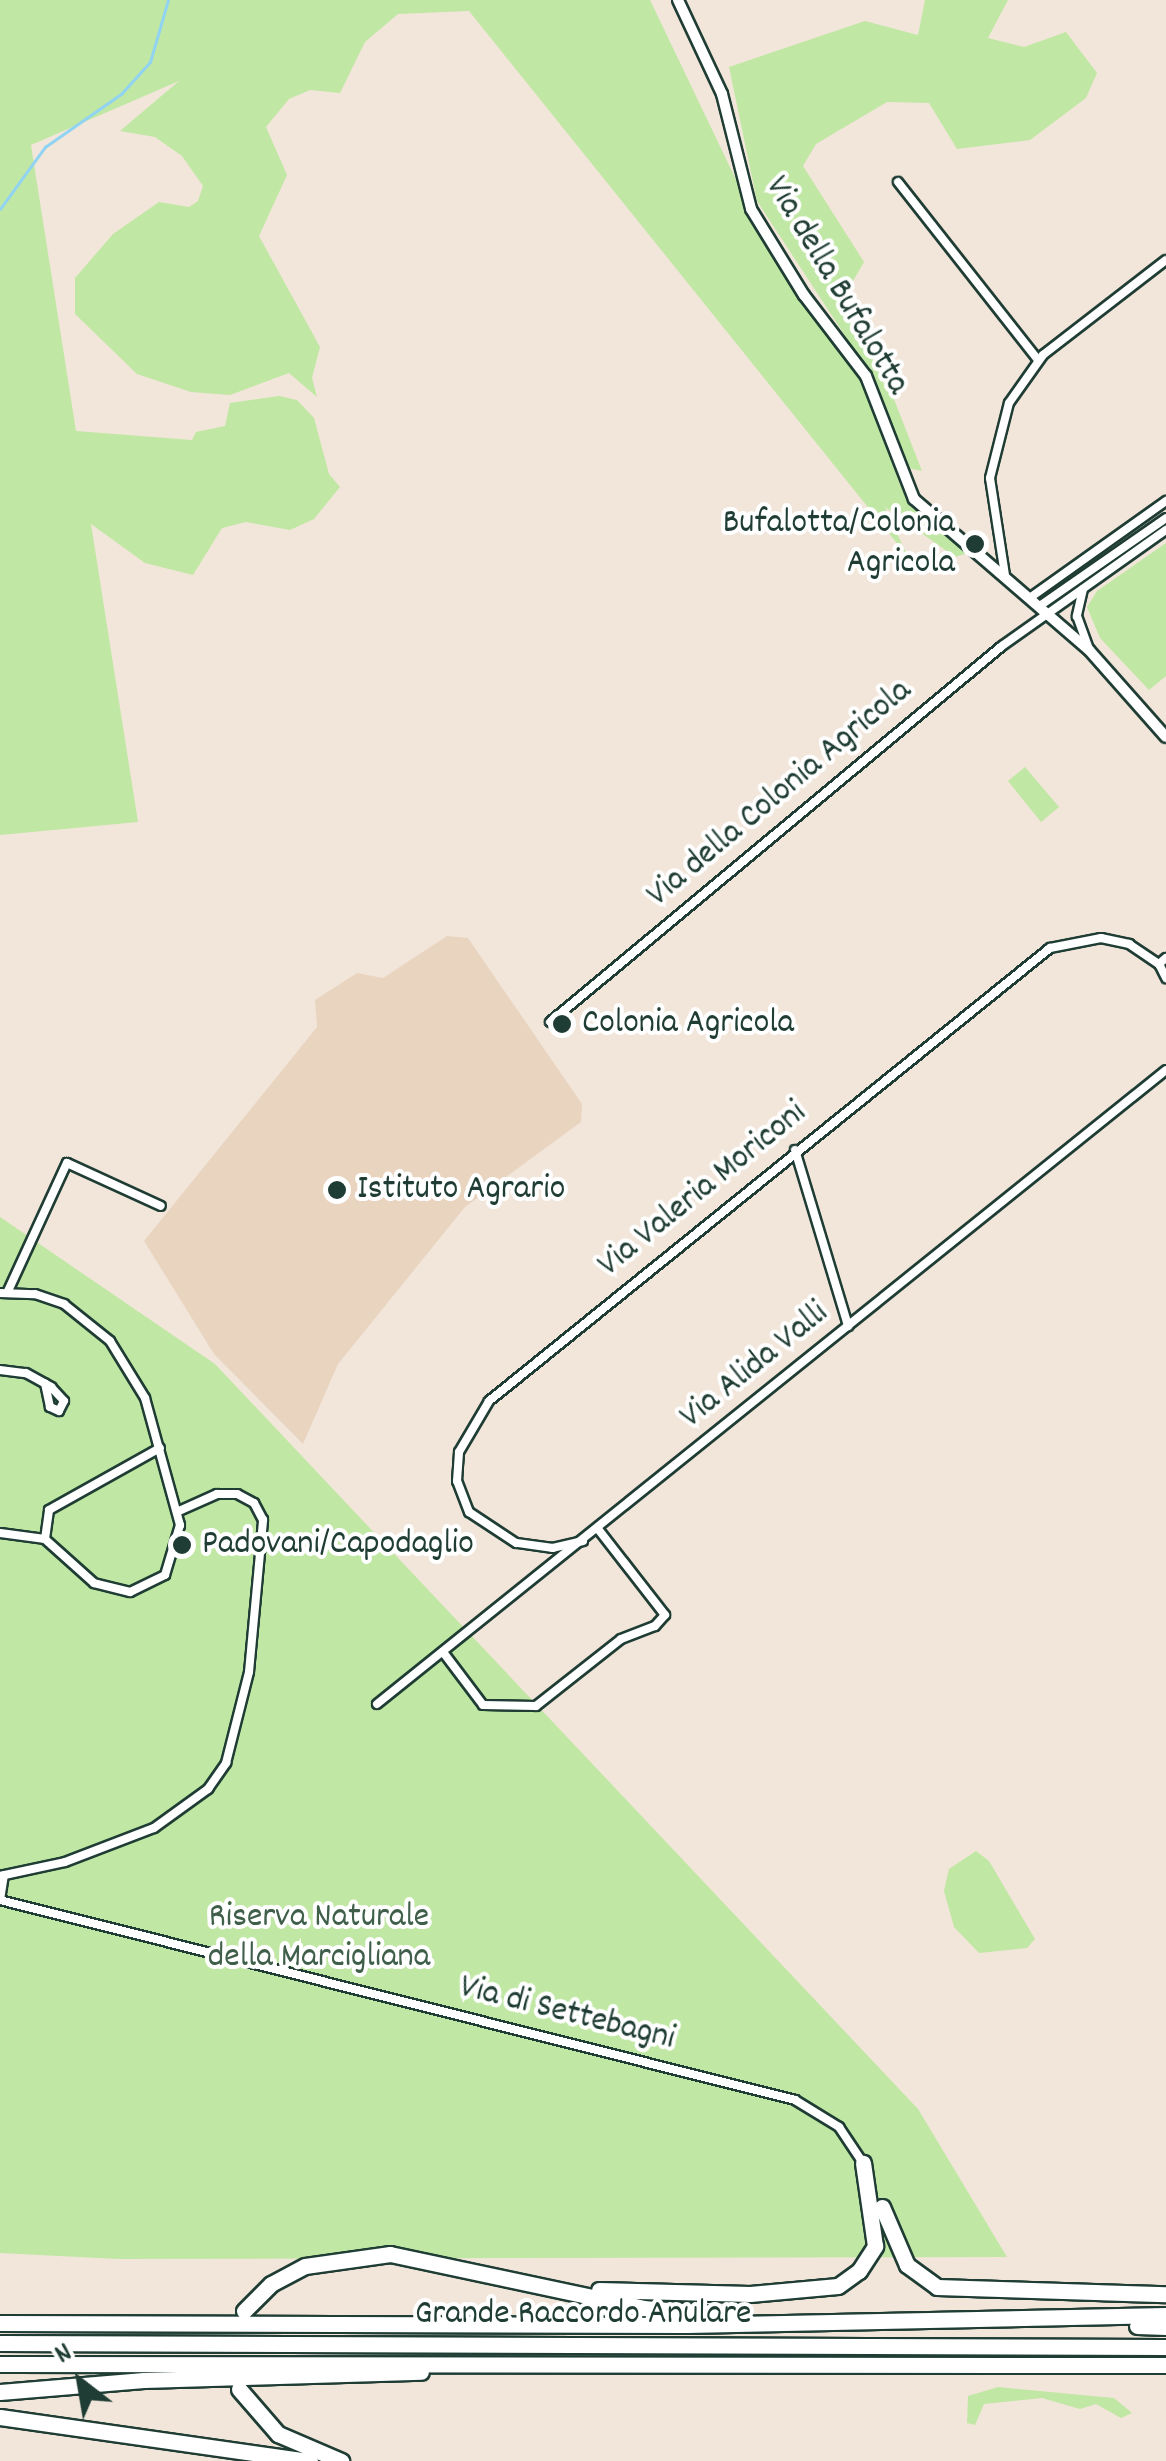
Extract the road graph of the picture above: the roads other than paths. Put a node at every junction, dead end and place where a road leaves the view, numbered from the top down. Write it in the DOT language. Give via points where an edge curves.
graph roads {
  1 [pos="678,0"];
  2 [pos="898,182"];
  3 [pos="1166,260"];
  4 [pos="1038,360"];
  5 [pos="1166,501"];
  6 [pos="1166,518"];
  7 [pos="1166,530"];
  8 [pos="1005,575"];
  9 [pos="1084,585"];
  10 [pos="1031,597"];
  11 [pos="1044,608"];
  12 [pos="1090,650"];
  13 [pos="1166,737"];
  14 [pos="1162,961"];
  15 [pos="1166,978"];
  16 [pos="550,1022"];
  17 [pos="1166,1070"];
  18 [pos="795,1150"];
  19 [pos="161,1206"];
  20 [pos="4,1292"];
  21 [pos="848,1326"];
  22 [pos="0,1370"];
  23 [pos="46,1384"];
  24 [pos="160,1448"];
  25 [pos="180,1511"];
  26 [pos="598,1529"];
  27 [pos="0,1533"];
  28 [pos="45,1540"];
  29 [pos="583,1541"];
  30 [pos="443,1652"];
  31 [pos="378,1704"];
  32 [pos="2,1875"];
  33 [pos="0,1900"];
  34 [pos="863,2163"];
  35 [pos="514,2277"];
  36 [pos="1166,2294"];
  37 [pos="244,2311"];
  38 [pos="1166,2315"];
  39 [pos="794,2319"];
  40 [pos="1063,2322"];
  41 [pos="0,2323"];
  42 [pos="1166,2326"];
  43 [pos="0,2344"];
  44 [pos="1166,2348"];
  45 [pos="0,2364"];
  46 [pos="480,2364"];
  47 [pos="1166,2365"];
  48 [pos="239,2389"];
  49 [pos="0,2392"];
  50 [pos="0,2417"];
  51 [pos="159,2436"];
  52 [pos="269,2461"];
  53 [pos="310,2461"];
  54 [pos="341,2461"];
  1 -- 8 [label="street, Via della Bufalotta" via="722,94 752,209 804,295 866,376 910,493 931,518"];
  2 -- 4 [label="street"];
  3 -- 4 [label="street"];
  4 -- 8 [label="street" via="1009,402 993,451 992,508"];
  5 -- 10 [label="street"];
  6 -- 11 [label="street"];
  7 -- 9 [label="street"];
  8 -- 10 [label="street, Via della Bufalotta"];
  9 -- 11 [label="street"];
  9 -- 12 [label="street" via="1077,616"];
  10 -- 11 [label="street, Via della Bufalotta"];
  11 -- 12 [label="street, Via della Bufalotta"];
  11 -- 16 [label="street, Via della Colonia Agricola"];
  12 -- 13 [label="street, Via della Bufalotta"];
  14 -- 15 [label="street"];
  14 -- 18 [label="street, Via Valeria Moriconi" via="1116,941 1063,941"];
  17 -- 21 [label="street, Via Alida Valli"];
  18 -- 21 [label="street"];
  18 -- 29 [label="street, Via Valeria Moriconi" via="489,1401 470,1425 457,1481 478,1521 528,1546"];
  19 -- 20 [label="street" via="67,1163"];
  20 -- 24 [label="street" via="64,1304 98,1329 145,1398"];
  21 -- 26 [label="street, Via Alida Valli"];
  22 -- 23 [label="street"];
  24 -- 25 [label="street"];
  24 -- 28 [label="street" via="49,1510"];
  25 -- 28 [label="street" via="170,1567 138,1591 99,1586"];
  25 -- 32 [label="street" via="216,1494 237,1494 254,1503 263,1520 249,1672 226,1763 208,1788 154,1828 65,1862"];
  26 -- 29 [label="street, Via Alida Valli"];
  26 -- 30 [label="street" via="665,1616 655,1626 620,1638 536,1706 483,1705"];
  27 -- 28 [label="street"];
  29 -- 30 [label="street, Via Alida Valli"];
  30 -- 31 [label="street, Via Alida Valli"];
  32 -- 33 [label="street"];
  33 -- 34 [label="street, Via di Settebagni" via="795,2100 839,2127"];
  34 -- 35 [label="highway" via="876,2246 860,2271 832,2288 634,2293"];
  34 -- 36 [label="highway" via="902,2257 932,2285 963,2292"];
  35 -- 37 [label="highway" via="411,2256 345,2256 281,2277"];
  35 -- 39 [label="highway" via="656,2310"];
  38 -- 40 [label="highway"];
  39 -- 40 [label="highway, Grande Raccordo Anulare"];
  39 -- 41 [label="highway, Grande Raccordo Anulare" via="687,2325"];
  40 -- 42 [label="highway"];
  43 -- 44 [label="highway, Grande Raccordo Anulare"];
  45 -- 46 [label="highway, Grande Raccordo Anulare"];
  46 -- 47 [label="highway, Grande Raccordo Anulare"];
  46 -- 49 [label="highway" via="396,2376 204,2378"];
  48 -- 54 [label="highway" via="272,2430"];
  50 -- 51 [label="highway"];
  51 -- 52 [label="highway"];
  51 -- 53 [label="highway"];
}
